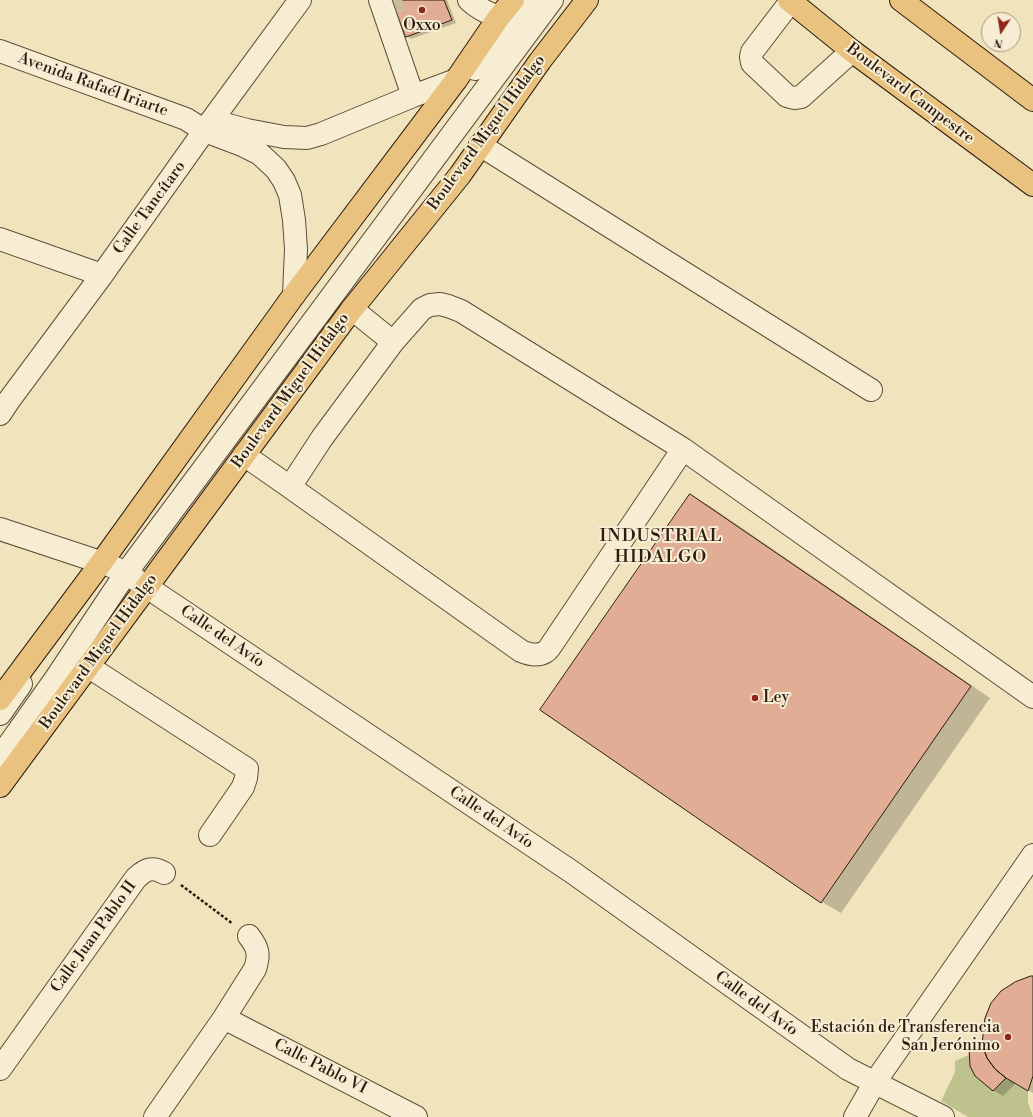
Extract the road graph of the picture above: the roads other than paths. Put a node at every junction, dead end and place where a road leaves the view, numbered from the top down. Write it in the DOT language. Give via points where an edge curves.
graph roads {
  1 [pos="300,0"];
  2 [pos="469,0"];
  3 [pos="513,0"];
  4 [pos="527,0"];
  5 [pos="552,0"];
  6 [pos="587,0"];
  7 [pos="901,0"];
  8 [pos="790,1"];
  9 [pos="385,3"];
  10 [pos="499,17"];
  11 [pos="0,51"];
  12 [pos="852,51"];
  13 [pos="456,80"];
  14 [pos="413,96"];
  15 [pos="1033,100"];
  16 [pos="209,126"];
  17 [pos="480,146"];
  18 [pos="1033,185"];
  19 [pos="0,239"];
  20 [pos="102,276"];
  21 [pos="294,295"];
  22 [pos="352,309"];
  23 [pos="393,342"];
  24 [pos="872,390"];
  25 [pos="3,402"];
  26 [pos="683,449"];
  27 [pos="244,455"];
  28 [pos="290,487"];
  29 [pos="0,529"];
  30 [pos="112,567"];
  31 [pos="147,588"];
  32 [pos="89,667"];
  33 [pos="1033,697"];
  34 [pos="0,699"];
  35 [pos="0,714"];
  36 [pos="0,757"];
  37 [pos="0,786"];
  38 [pos="210,835"];
  39 [pos="1033,855"];
  40 [pos="164,873"];
  41 [pos="249,936"];
  42 [pos="224,1018"];
  43 [pos="0,1069"];
  44 [pos="875,1082"];
  45 [pos="155,1117"];
  46 [pos="416,1117"];
  47 [pos="855,1117"];
  48 [pos="944,1117"];
  1 -- 16 [label="street, Calle Tancítaro"];
  2 -- 10 [label="street" via="485,13"];
  3 -- 10 [label="main road"];
  4 -- 30 [label="street" via="371,206"];
  5 -- 30 [label="street"];
  6 -- 17 [label="main road, Boulevard Miguel Hidalgo"];
  7 -- 15 [label="main road"];
  8 -- 12 [label="main road, Boulevard Campestre"];
  8 -- 12 [label="street" via="752,52 751,57 752,63 787,96 801,97"];
  9 -- 14 [label="street"];
  10 -- 13 [label="main road"];
  11 -- 16 [label="street, Avenida Rafaél Iriarte"];
  12 -- 18 [label="main road, Boulevard Campestre"];
  13 -- 14 [label="street, Avenida Rafaél Iriarte"];
  13 -- 21 [label="main road"];
  14 -- 16 [label="street, Avenida Rafaél Iriarte" via="307,138"];
  16 -- 20 [label="street, Calle Tancítaro"];
  16 -- 21 [label="street, Avenida Rafaél Iriarte" via="260,154 284,181 290,195 294,220"];
  17 -- 22 [label="main road, Boulevard Miguel Hidalgo" via="460,175"];
  17 -- 24 [label="street"];
  19 -- 20 [label="street"];
  20 -- 25 [label="street, Calle Tancítaro"];
  21 -- 30 [label="main road"];
  22 -- 23 [label="street"];
  22 -- 27 [label="main road, Boulevard Miguel Hidalgo"];
  23 -- 26 [label="street" via="422,309 430,305 448,306 461,311"];
  23 -- 28 [label="street" via="322,438"];
  26 -- 28 [label="street" via="552,644 546,652 529,655"];
  26 -- 33 [label="street"];
  27 -- 28 [label="street"];
  27 -- 31 [label="main road, Boulevard Miguel Hidalgo"];
  29 -- 30 [label="street, Calle del Avío"];
  30 -- 31 [label="street, Calle del Avío"];
  30 -- 34 [label="main road"];
  30 -- 35 [label="street"];
  30 -- 36 [label="street" via="56,678"];
  31 -- 32 [label="main road, Boulevard Miguel Hidalgo"];
  31 -- 44 [label="street, Calle del Avío" via="572,872 848,1069"];
  32 -- 37 [label="main road, Boulevard Miguel Hidalgo"];
  32 -- 38 [label="street" via="246,769 243,787"];
  39 -- 44 [label="street"];
  40 -- 43 [label="street, Calle Juan Pablo II" via="158,869 150,869 143,871 136,878"];
  41 -- 42 [label="street" via="256,945 258,961"];
  42 -- 45 [label="street"];
  42 -- 46 [label="street, Calle Pablo VI"];
  44 -- 47 [label="street"];
  44 -- 48 [label="street, Calle del Avío"];
}
